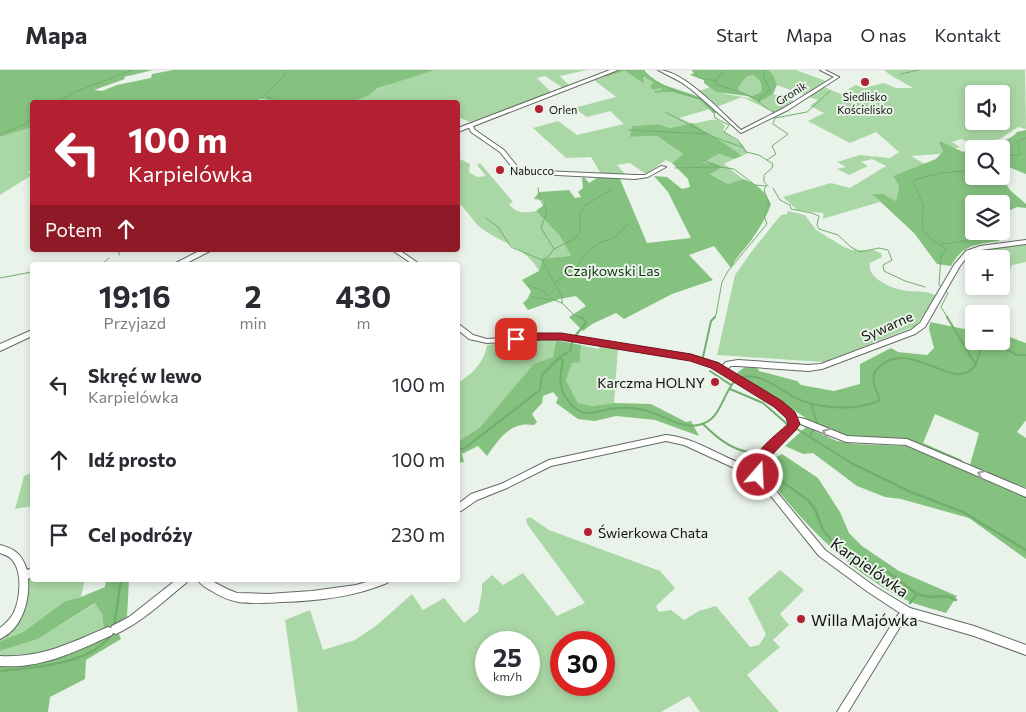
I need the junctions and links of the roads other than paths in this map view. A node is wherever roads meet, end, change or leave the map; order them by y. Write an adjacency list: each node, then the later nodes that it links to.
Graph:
1 (615, 70): 4 (main road)
2 (660, 70): 3 (street, Gronik)
3 (822, 70)
4 (470, 126): 5 (main road); 6 (street)
5 (460, 129)
6 (663, 167)
7 (1026, 242): 15 (street, Sywarne)
8 (204, 252): 10 (main road)
9 (398, 252): 11 (street)
10 (182, 262)
11 (413, 262)
12 (460, 328): 15 (street)
13 (30, 334): 14 (main road)
14 (0, 348)
15 (718, 367): 16 (street)
16 (793, 419): 17 (street); 18 (street, one-way to 16)
17 (757, 472): 19 (street); 26 (street, Karpielówka)
18 (1026, 492)
19 (460, 507)
20 (0, 548): 22 (street)
21 (30, 573): 22 (street)
22 (23, 577): 27 (street)
23 (180, 582): 29 (street)
24 (205, 582): 25 (street)
25 (379, 582)
26 (908, 612): 28 (street, Karpielówka); 30 (street)
27 (0, 634)
28 (1026, 650)
29 (0, 661)
30 (842, 712)

